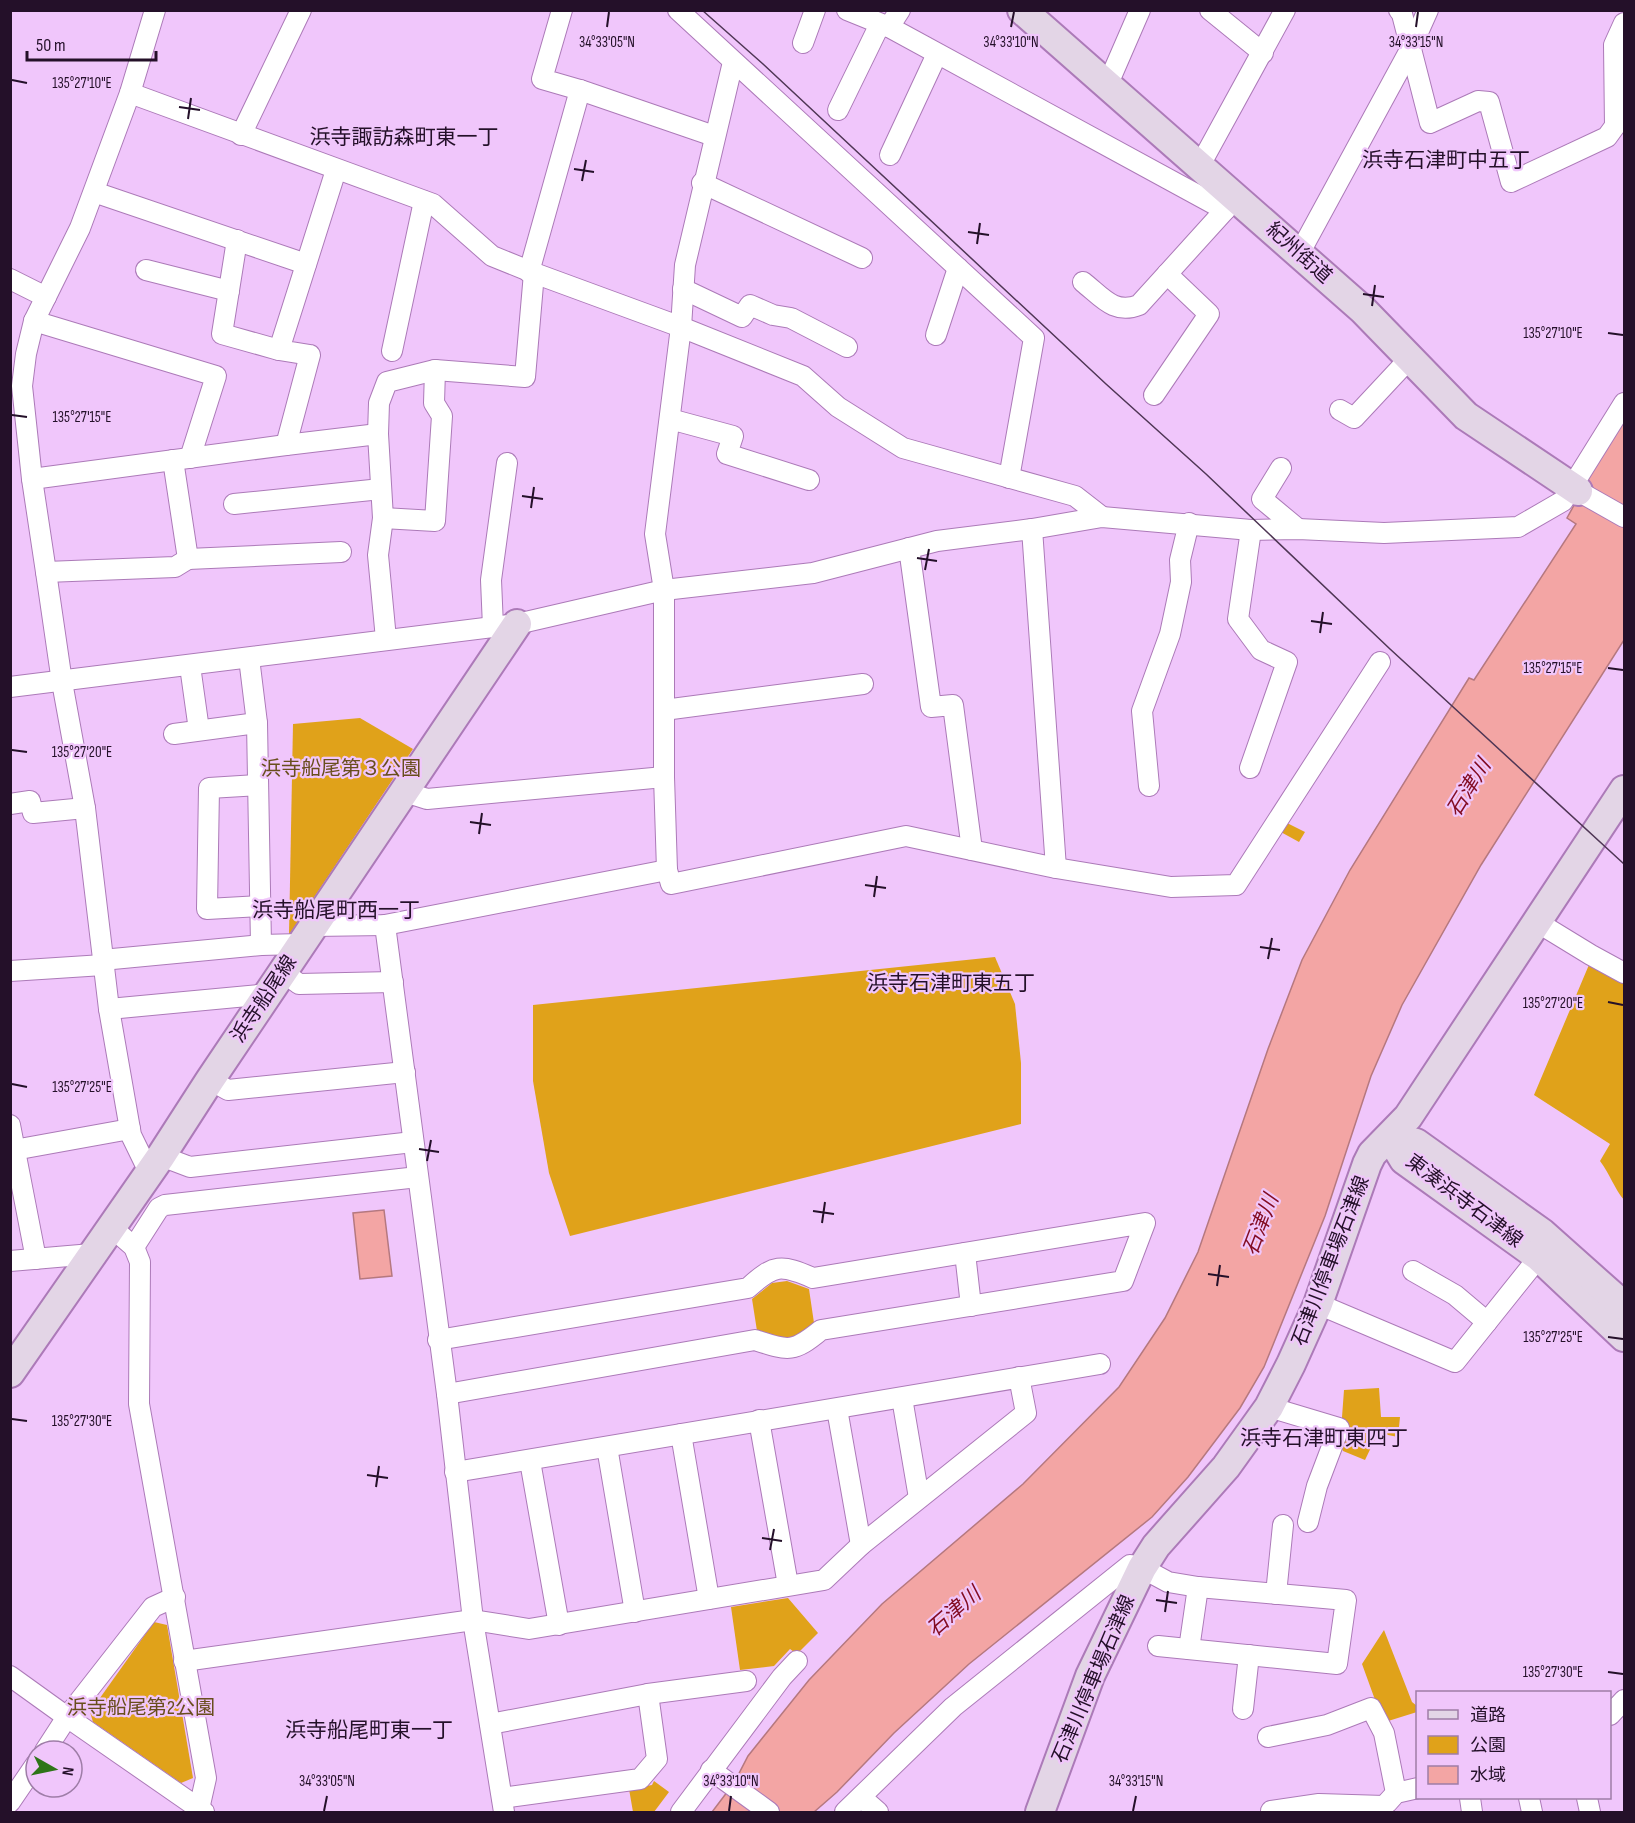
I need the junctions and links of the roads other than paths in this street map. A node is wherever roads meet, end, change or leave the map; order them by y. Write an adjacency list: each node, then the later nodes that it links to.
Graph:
1 (155, 10): 23 (street)
2 (301, 10): 25 (street)
3 (562, 10): 22 (street)
4 (678, 10): 20 (street)
5 (815, 10): 16 (street)
6 (848, 10): 15 (street)
7 (900, 10): 15 (street)
8 (1022, 10): 21 (street, 紀州街道)
9 (1140, 10): 21 (street)
10 (1210, 10): 18 (street)
11 (1285, 10): 18 (street)
12 (1399, 10): 17 (street)
13 (1428, 10): 17 (street)
14 (1624, 23): 17 (street)
15 (884, 26): 19 (street); 24 (street)
16 (803, 43)
17 (1411, 48): 35 (street)
18 (1263, 53): 28 (street)
19 (937, 54): 27 (street); 33 (street)
20 (733, 62): 26 (street); 38 (street)
21 (1107, 86): 28 (street, 紀州街道)
22 (580, 90): 26 (street); 40 (street)
23 (130, 93): 25 (street); 31 (street)
24 (838, 110)
25 (241, 135): 29 (street)
26 (714, 136): 30 (street)
27 (890, 155)
28 (1199, 167): 33 (street, 紀州街道)
29 (336, 170): 32 (street); 37 (street)
30 (702, 183): 36 (street); 44 (street)
31 (94, 192): 34 (street); 46 (street)
32 (424, 201): 40 (street); 52 (street)
33 (1230, 204): 35 (street, 紀州街道); 41 (street)
34 (237, 240): 37 (street); 45 (street)
35 (1299, 254): 53 (street, 紀州街道)
36 (862, 258)
37 (306, 264): 51 (street)
38 (958, 268): 49 (street); 65 (street)
39 (146, 270): 45 (street)
40 (531, 272): 48 (street); 54 (street)
41 (1167, 274): 43 (street); 55 (street)
42 (10, 279): 46 (street)
43 (1083, 282)
44 (683, 289): 48 (street); 50 (street)
45 (229, 291): 51 (street)
46 (46, 297): 47 (street)
47 (34, 321): 57 (street); 62 (street)
48 (681, 327): 59 (street); 65 (street)
49 (936, 335)
50 (847, 347)
51 (279, 350): 61 (street)
52 (392, 351)
53 (1410, 358): 58 (street); 69 (street, 紀州街道)
54 (435, 370): 60 (street); 73 (street)
55 (1154, 395)
56 (1624, 403): 69 (street)
57 (18, 410): 66 (street)
58 (1340, 410)
59 (670, 419): 67 (street); 82 (street)
60 (378, 434): 61 (street); 68 (street)
61 (286, 445): 62 (street)
62 (182, 459): 66 (street); 80 (street)
63 (507, 463): 83 (street)
64 (1281, 468): 75 (street)
65 (1009, 478): 71 (street)
66 (32, 479): 81 (street)
67 (809, 480)
68 (381, 489): 70 (street); 73 (street)
69 (1576, 489): 72 (street); 75 (street)
70 (234, 504)
71 (1102, 517): 74 (street); 76 (street)
72 (1624, 517)
73 (383, 518): 84 (street)
74 (1189, 524): 77 (street); 98 (street)
75 (1298, 529): 77 (street)
76 (1032, 530): 78 (street); 104 (street)
77 (1251, 530): 95 (street)
78 (909, 548): 82 (street); 103 (street)
79 (341, 552): 80 (street)
80 (188, 559): 81 (street)
81 (46, 572): 88 (street)
82 (664, 590): 83 (street); 91 (street)
83 (505, 625): 84 (street); 99 (street, 浜寺船尾線)
84 (386, 639): 85 (street)
85 (249, 658): 87 (street); 92 (street)
86 (1380, 662): 104 (street)
87 (190, 666): 88 (street); 93 (street)
88 (62, 682): 90 (street); 102 (street)
89 (862, 684): 91 (street)
90 (10, 687)
91 (664, 710): 96 (street)
92 (257, 723): 93 (street); 97 (street)
93 (199, 730): 94 (street)
94 (174, 734)
95 (1250, 768)
96 (664, 777): 99 (street); 105 (street)
97 (258, 785): 106 (street); 106 (street)
98 (1149, 786)
99 (405, 792): 109 (street, 浜寺船尾線)
100 (1624, 792): 107 (street, 石津川停車場石津線)
101 (10, 804): 102 (street)
102 (85, 808): 111 (street)
103 (972, 850): 104 (street); 105 (street)
104 (1056, 868)
105 (667, 870): 108 (street)
106 (261, 906): 110 (street)
107 (1537, 922): 113 (street); 121 (street, 石津川停車場石津線)
108 (386, 925): 109 (street); 114 (street)
109 (307, 935): 110 (street); 115 (street, 浜寺船尾線)
110 (261, 945): 111 (street)
111 (102, 962): 112 (street); 116 (street)
112 (10, 971)
113 (1624, 973)
114 (393, 982): 115 (street); 117 (street)
115 (276, 983): 116 (street); 118 (street, 浜寺船尾線)
116 (110, 1009): 120 (street)
117 (405, 1072): 118 (street); 122 (street)
118 (210, 1080): 124 (street, 浜寺船尾線)
119 (10, 1125): 123 (street)
120 (130, 1129): 123 (street); 124 (street)
121 (1390, 1137): 130 (street, 東湊浜寺石津線); 134 (street, 石津川停車場石津線); 136 (street, 東湊浜寺石津線)
122 (414, 1142): 124 (street); 125 (street)
123 (14, 1150): 131 (street)
124 (155, 1164): 126 (street, 浜寺船尾線)
125 (418, 1177): 127 (street); 139 (street)
126 (111, 1227): 127 (street); 129 (street, 浜寺船尾線)
127 (134, 1247): 160 (street)
128 (965, 1253): 135 (street); 135 (street); 139 (street)
129 (92, 1254): 131 (street); 141 (street, 浜寺船尾線)
130 (1539, 1257): 137 (street); 138 (street, 東湊浜寺石津線)
131 (36, 1258): 132 (street)
132 (10, 1261)
133 (1413, 1271): 137 (street)
134 (1318, 1304): 137 (street); 145 (street, 石津川停車場石津線)
135 (971, 1306): 143 (street)
136 (1624, 1306)
137 (1487, 1322)
138 (1624, 1337)
139 (438, 1340): 143 (street)
140 (1101, 1364): 142 (street)
141 (10, 1373)
142 (1019, 1377): 144 (street); 152 (street)
143 (447, 1394): 151 (street)
144 (902, 1398): 146 (street); 152 (street)
145 (1269, 1407): 153 (street); 156 (street, 石津川停車場石津線)
146 (837, 1409): 147 (street); 155 (street)
147 (759, 1420): 148 (street); 157 (street)
148 (681, 1434): 149 (street); 161 (street)
149 (607, 1447): 150 (street); 162 (street)
150 (530, 1461): 151 (street); 164 (street)
151 (455, 1472): 163 (street)
152 (919, 1498): 155 (street)
153 (1308, 1522)
154 (1283, 1525): 159 (street)
155 (861, 1545): 157 (street)
156 (1142, 1568): 158 (street); 183 (street); 193 (street, 石津川停車場石津線)
157 (788, 1585): 161 (street)
158 (1198, 1587): 159 (street); 166 (street)
159 (1276, 1594): 167 (street)
160 (175, 1597): 168 (street); 176 (street)
161 (710, 1599): 162 (street)
162 (635, 1612): 164 (street)
163 (473, 1620): 164 (street); 168 (street); 177 (street)
164 (559, 1625)
165 (1158, 1646): 166 (street)
166 (1189, 1649): 167 (street)
167 (1249, 1655): 174 (street)
168 (184, 1661): 187 (street)
169 (797, 1661): 180 (street)
170 (10, 1676): 176 (street)
171 (746, 1681): 172 (street)
172 (648, 1694): 177 (street); 186 (street)
173 (1624, 1700): 175 (street)
174 (1243, 1709)
175 (1611, 1714)
176 (67, 1717): 179 (street); 187 (street)
177 (490, 1724): 186 (street)
178 (1268, 1737): 185 (street)
179 (53, 1739)
180 (711, 1770): 189 (street); 190 (street)
181 (24, 1782): 184 (street)
182 (1416, 1789): 185 (street)
183 (861, 1797): 191 (street); 192 (street)
184 (10, 1802)
185 (1387, 1804): 188 (street)
186 (503, 1805)
187 (201, 1811)
188 (1270, 1811)
189 (681, 1812)
190 (769, 1812)
191 (845, 1812)
192 (878, 1812)
193 (1040, 1812)

